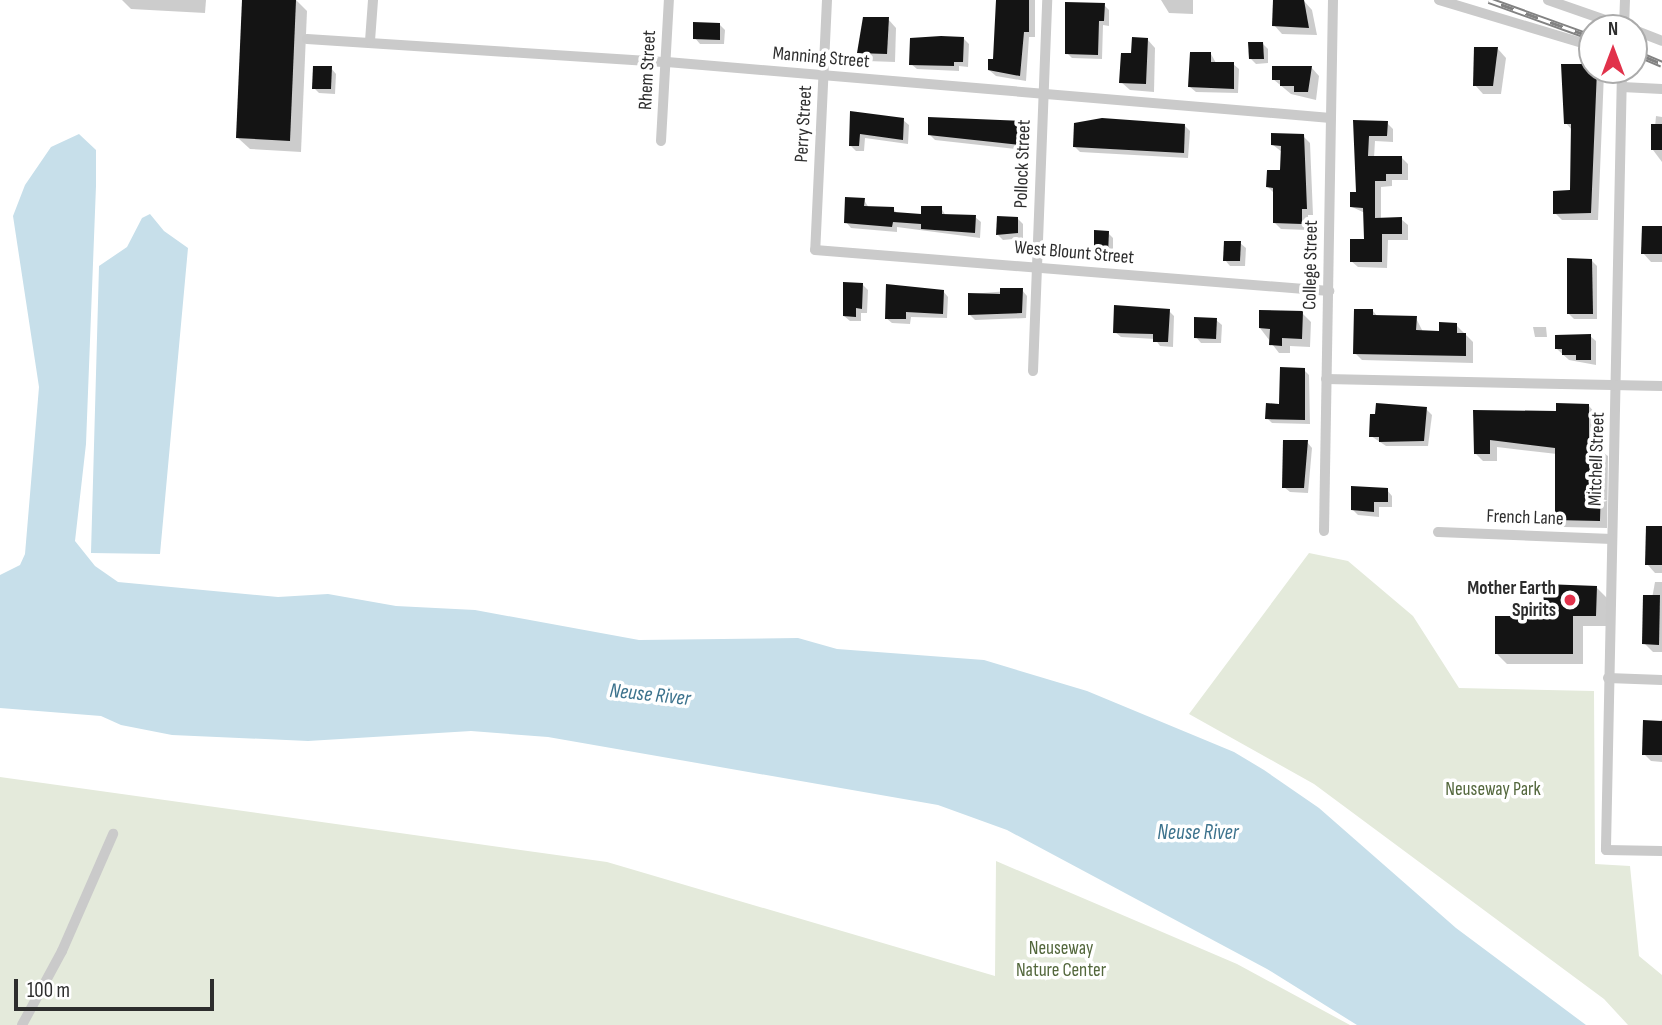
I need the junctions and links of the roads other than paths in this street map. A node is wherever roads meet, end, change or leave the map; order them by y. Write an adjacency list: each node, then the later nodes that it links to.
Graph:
1 (373, 0): 10 (street)
2 (669, 0): 12 (street, Rhem Street)
3 (827, 0): 13 (street, Perry Street)
4 (1047, 0): 16 (street, Pollock Street)
5 (1333, 0): 17 (street, College Street)
6 (1439, 0): 11 (street)
7 (1548, 0): 8 (street)
8 (1588, 14)
9 (307, 40): 10 (street, Manning Street)
10 (370, 41): 12 (street, Manning Street)
11 (1578, 43)
12 (667, 62): 13 (street, Manning Street); 18 (street, Rhem Street)
13 (823, 76): 16 (street, Manning Street); 19 (street, Perry Street)
14 (1622, 87): 15 (street); 24 (street, Mitchell Street)
15 (1662, 89)
16 (1043, 93): 17 (street, Manning Street); 20 (street, Pollock Street)
17 (1331, 118): 21 (street, College Street)
18 (661, 141)
19 (815, 250): 20 (street, West Blount Street)
20 (1038, 268): 21 (street, West Blount Street); 22 (street, Pollock Street)
21 (1329, 291): 23 (street, College Street)
22 (1033, 371)
23 (1326, 379): 24 (street); 26 (street, College Street)
24 (1618, 384): 25 (street); 28 (street, Mitchell Street)
25 (1662, 386)
26 (1324, 531)
27 (1438, 532): 28 (street, French Lane)
28 (1612, 539): 29 (street, Mitchell Street)
29 (1608, 678): 30 (street); 32 (street, Mitchell Street)
30 (1662, 680)
31 (113, 835): 33 (street)
32 (1662, 852)
33 (22, 1025)

